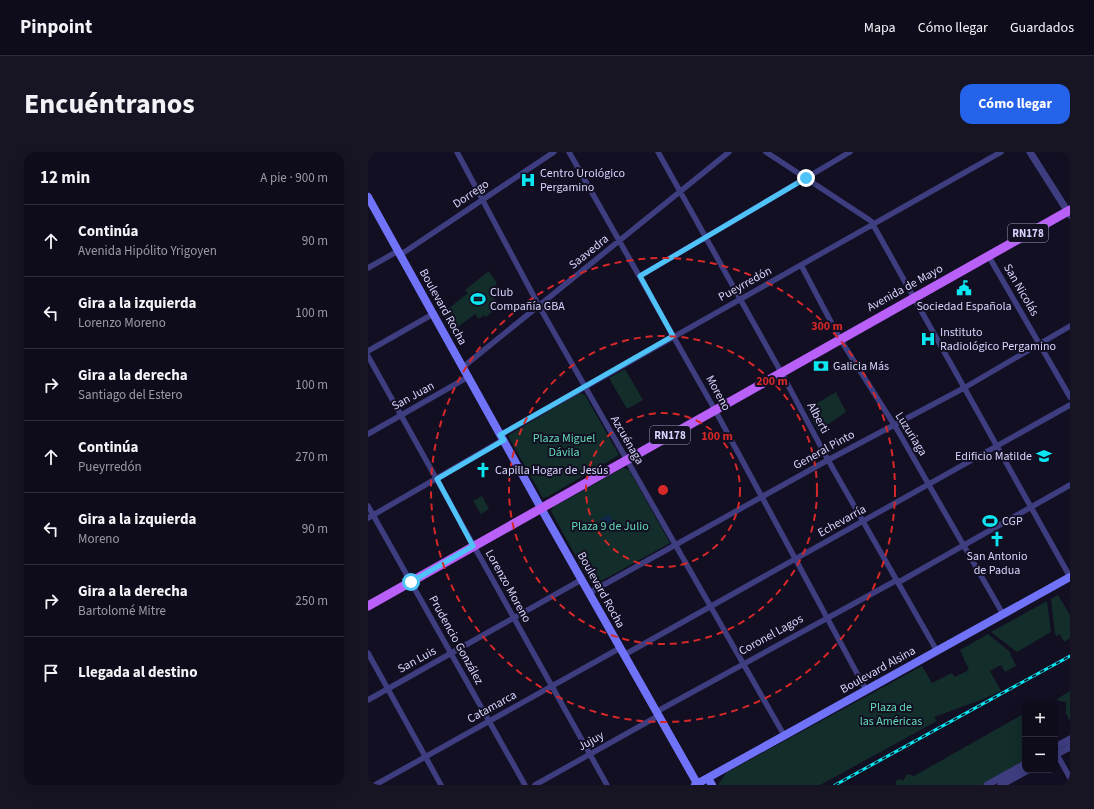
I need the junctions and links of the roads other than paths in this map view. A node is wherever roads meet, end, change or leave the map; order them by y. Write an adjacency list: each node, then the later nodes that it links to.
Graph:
1 (457, 152): 13 (street, Azcuénaga)
2 (554, 152): 13 (street, Dorrego)
3 (569, 152): 17 (street, Moreno)
4 (658, 152): 11 (street, Alberti)
5 (729, 152): 11 (street, Saavedra)
6 (766, 152): 10 (street)
7 (850, 152): 10 (street)
8 (1001, 152): 15 (street, Pueyrredón)
9 (1030, 152): 14 (street)
10 (806, 178): 15 (street); 16 (street)
11 (681, 192): 16 (street, Alberti); 17 (street, Saavedra)
12 (368, 197): 18 (main road, Boulevard Rocha)
13 (483, 199): 18 (street, Dorrego); 25 (street, Azcuénaga)
14 (1069, 212): 19 (main road, Avenida de Mayo / RN178)
15 (873, 225): 20 (street, Pueyrredón); 23 (street)
16 (706, 237): 22 (street); 24 (street, Alberti)
17 (620, 241): 22 (street, Moreno); 25 (street, Saavedra)
18 (399, 253): 21 (street, Dorrego); 26 (main road, Boulevard Rocha)
19 (988, 255): 23 (main road, Avenida de Mayo / RN178); 30 (street, San Nicolás)
20 (801, 265): 24 (street, Pueyrredón); 29 (street, Luzuriaga)
21 (368, 268)
22 (640, 276): 28 (street, Moreno)
23 (913, 297): 29 (main road, Avenida de Mayo / RN178); 37 (street)
24 (741, 298): 28 (street, Pueyrredón); 34 (street, Alberti)
25 (539, 306): 33 (street, Saavedra); 36 (street, Azcuénaga)
26 (433, 314): 31 (street); 33 (main road, Boulevard Rocha)
27 (1070, 326): 30 (street, General Pinto)
28 (673, 336): 36 (street, Pueyrredón); 40 (street, Moreno)
29 (840, 339): 34 (main road, Avenida de Mayo / RN178); 42 (street, Luzuriaga)
30 (1039, 344): 37 (street, General Pinto); 38 (street, San Nicolás)
31 (368, 351)
32 (368, 356): 41 (street, Lorenzo Moreno)
33 (463, 367): 35 (main road, Boulevard Rocha)
34 (781, 372): 40 (main road, Avenida de Mayo / RN178); 47 (street, Alberti)
35 (468, 377): 41 (street, San Juan); 44 (main road, Boulevard Rocha)
36 (584, 386): 44 (street, Pueyrredón); 46 (street, Azcuénaga)
37 (964, 388): 42 (street, General Pinto); 45 (street)
38 (1070, 397)
39 (1070, 405): 45 (street, Echevarría)
40 (715, 410): 46 (main road, Avenida de Mayo / RN178); 51 (street, Moreno)
41 (401, 415): 43 (street, San Juan); 48 (street, Lorenzo Moreno)
42 (893, 426): 47 (street, General Pinto); 49 (street, Luzuriaga)
43 (368, 434)
44 (502, 438): 48 (street, Pueyrredón); 54 (main road, Boulevard Rocha)
45 (997, 446): 49 (street, Echevarría); 53 (street)
46 (626, 459): 54 (main road, RN178); 57 (street, Azcuénaga)
47 (828, 460): 51 (street, General Pinto); 56 (street, Alberti)
48 (437, 479): 55 (street, Pueyrredón); 59 (street, Lorenzo Moreno)
49 (929, 484): 56 (street, Echevarría); 58 (street, Luzuriaga)
50 (1070, 484): 53 (street, Coronel Lagos)
51 (762, 497): 57 (street, General Pinto); 60 (street, Moreno)
52 (368, 506): 55 (street, Prudencio González)
53 (1031, 507): 58 (street, Coronel Lagos); 61 (street)
54 (541, 508): 59 (main road, RN178); 62 (main road, Boulevard Rocha)
55 (370, 516): 64 (street, Prudencio González)
56 (863, 521): 60 (street, Echevarría); 63 (street, Alberti)
57 (675, 545): 65 (street, General Pinto); 67 (street, Azcuénaga)
58 (964, 545): 63 (street, Coronel Lagos); 68 (street, Luzuriaga)
59 (473, 546): 64 (main road, RN178); 69 (street, Lorenzo Moreno)
60 (794, 560): 67 (street, Echevarría); 70 (street, Moreno)
61 (1070, 577): 68 (main road, Boulevard Alsina)
62 (581, 580): 65 (main road, Boulevard Rocha); 69 (street, San Luis)
63 (898, 581): 70 (street, Coronel Lagos); 71 (street, Alberti)
64 (411, 582): 66 (main road, RN178); 74 (street, Prudencio González)
65 (589, 593): 72 (main road, Boulevard Rocha)
66 (368, 606)
67 (710, 607): 72 (street, Echevarría); 75 (street, Azcuénaga)
68 (1003, 614): 71 (main road, Boulevard Alsina)
69 (514, 618): 74 (street, San Luis); 76 (street, Lorenzo Moreno)
70 (826, 618): 75 (street, Coronel Lagos); 78 (street, Moreno)
71 (937, 651): 78 (main road, Boulevard Alsina)
72 (622, 652): 76 (street, Catamarca); 80 (main road, Boulevard Rocha)
73 (368, 653): 77 (street)
74 (451, 654): 77 (street, San Luis); 81 (street, Prudencio González)
75 (743, 663): 80 (street, Coronel Lagos); 82 (street, Azcuénaga)
76 (552, 686): 81 (street, Catamarca); 87 (street, Lorenzo Moreno)
77 (388, 689): 79 (street, San Luis); 88 (street)
78 (866, 690): 82 (main road, Boulevard Alsina)
79 (368, 700)
80 (657, 714): 87 (street, Jujuy); 99 (main road, Boulevard Rocha)
81 (489, 721): 88 (street, Catamarca); 96 (street, Prudencio González)
82 (784, 735): 93 (main road, Boulevard Alsina)
83 (1070, 739): 85 (street)
84 (1070, 747): 86 (street)
85 (1058, 749)
86 (1058, 751)
87 (590, 754): 97 (street, Jujuy); 98 (street, Lorenzo Moreno)
88 (426, 757): 94 (street, Catamarca); 95 (street)
89 (1058, 757): 92 (street)
90 (1022, 766): 100 (street)
91 (1023, 773): 101 (street)
92 (1070, 778)
93 (710, 781): 99 (main road, Boulevard Alsina)
94 (375, 785)
95 (441, 785)
96 (525, 785)
97 (534, 785)
98 (607, 785)
99 (697, 785)
100 (987, 785)
101 (1001, 785)

